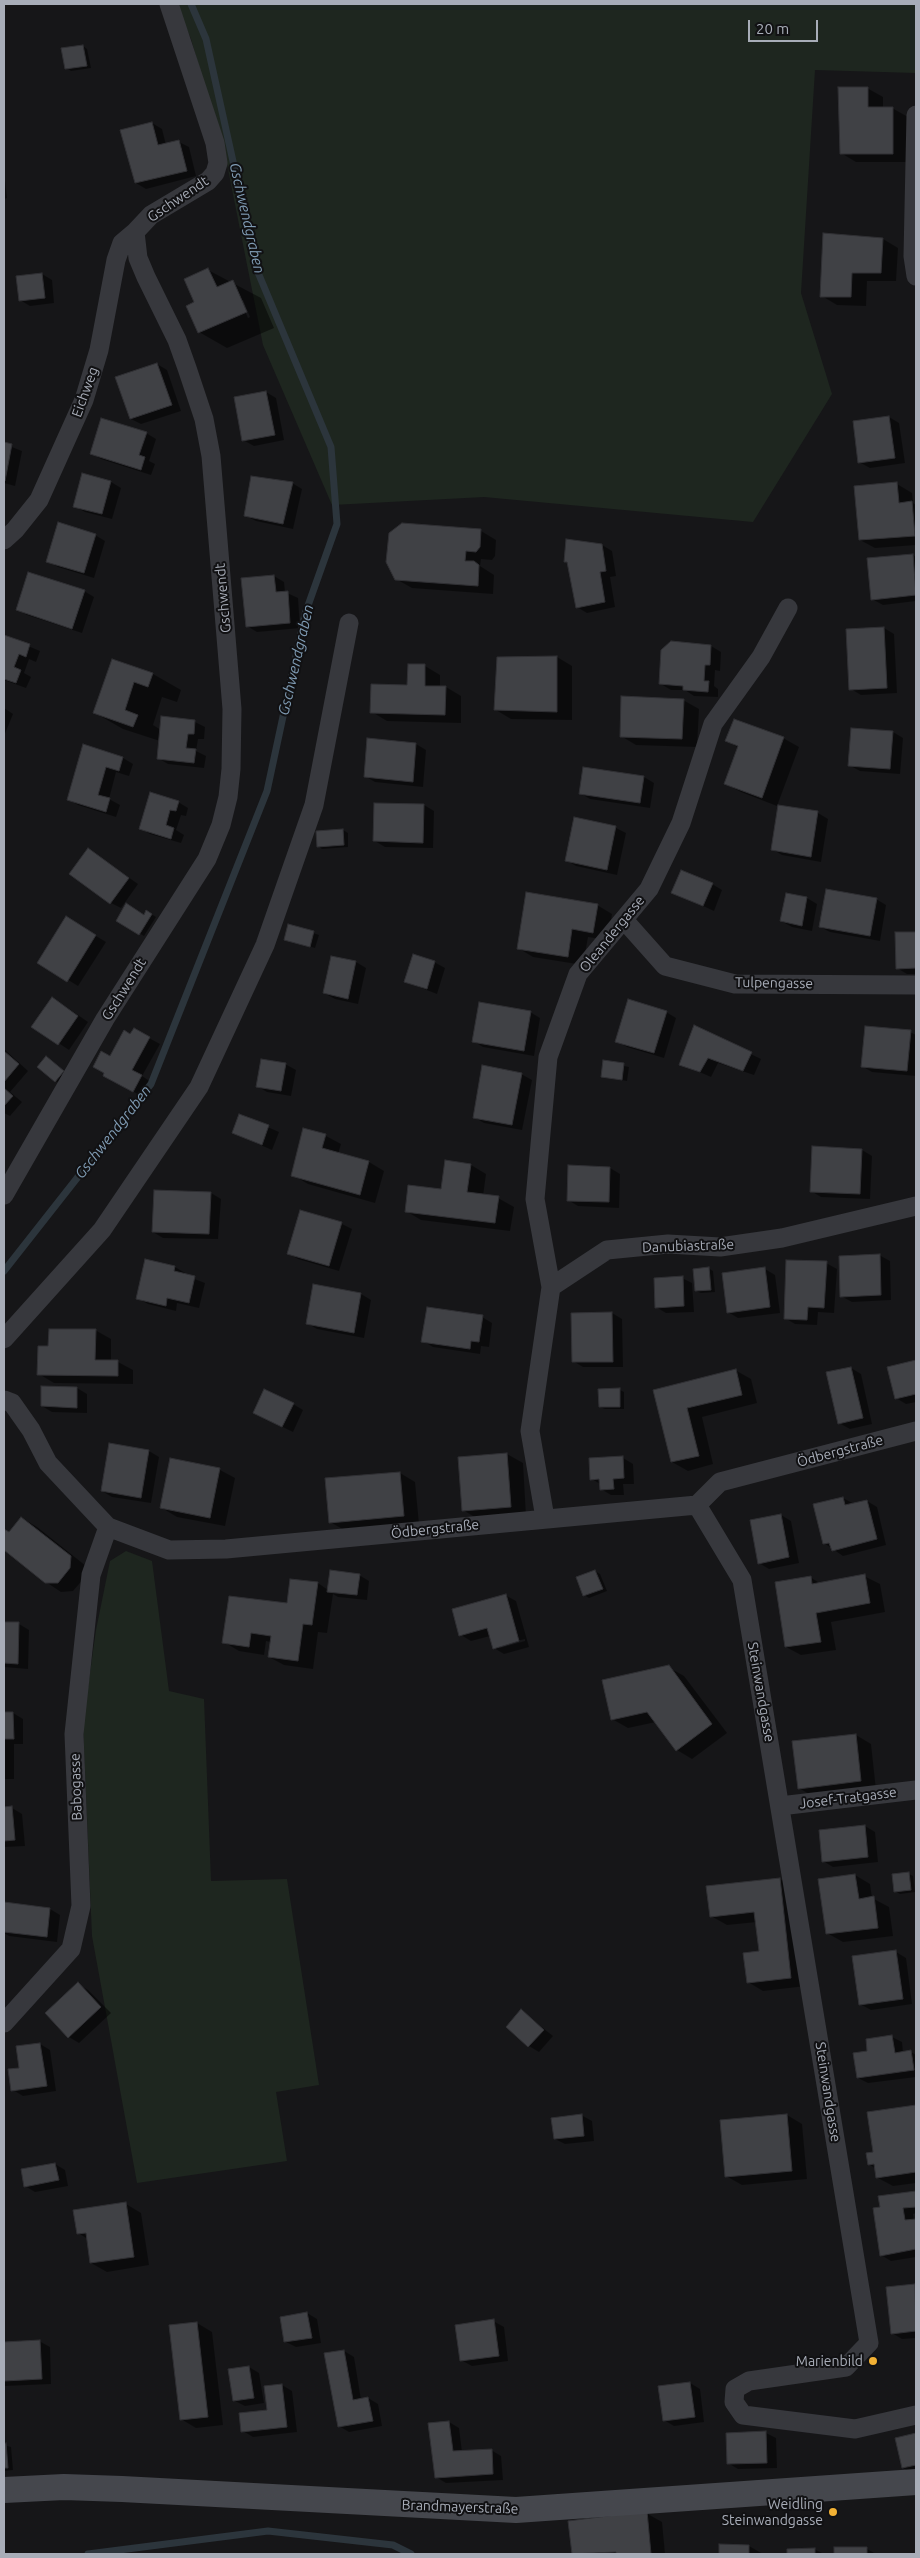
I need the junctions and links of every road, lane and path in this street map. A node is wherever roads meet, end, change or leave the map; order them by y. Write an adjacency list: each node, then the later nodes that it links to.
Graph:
1 (169, 4): 3 (street, Gschwendt)
2 (916, 114): 4 (street)
3 (135, 232): 5 (street, Eichweg); 10 (street, Gschwendt)
4 (916, 276)
5 (4, 540)
6 (788, 608): 8 (street, Oleandergasse)
7 (349, 623): 13 (street)
8 (624, 921): 9 (street, Tulpengasse); 12 (street, Oleandergasse)
9 (916, 985)
10 (4, 1195)
11 (916, 1206): 12 (street, Danubiastraße)
12 (551, 1287): 17 (street)
13 (4, 1339)
14 (4, 1400): 18 (street, Ödbergstraße)
15 (916, 1431): 16 (street, Ödbergstraße)
16 (697, 1505): 17 (street, Ödbergstraße); 20 (street, Steinwandgasse)
17 (545, 1518): 18 (street, Ödbergstraße)
18 (108, 1527): 21 (street, Babogasse)
19 (916, 1790): 20 (street, Josef-Tratgasse)
20 (780, 1806): 22 (street, Steinwandgasse)
21 (4, 2023)
22 (916, 2415)
23 (916, 2482): 24 (main road, Brandmayerstraße)
24 (4, 2490)

